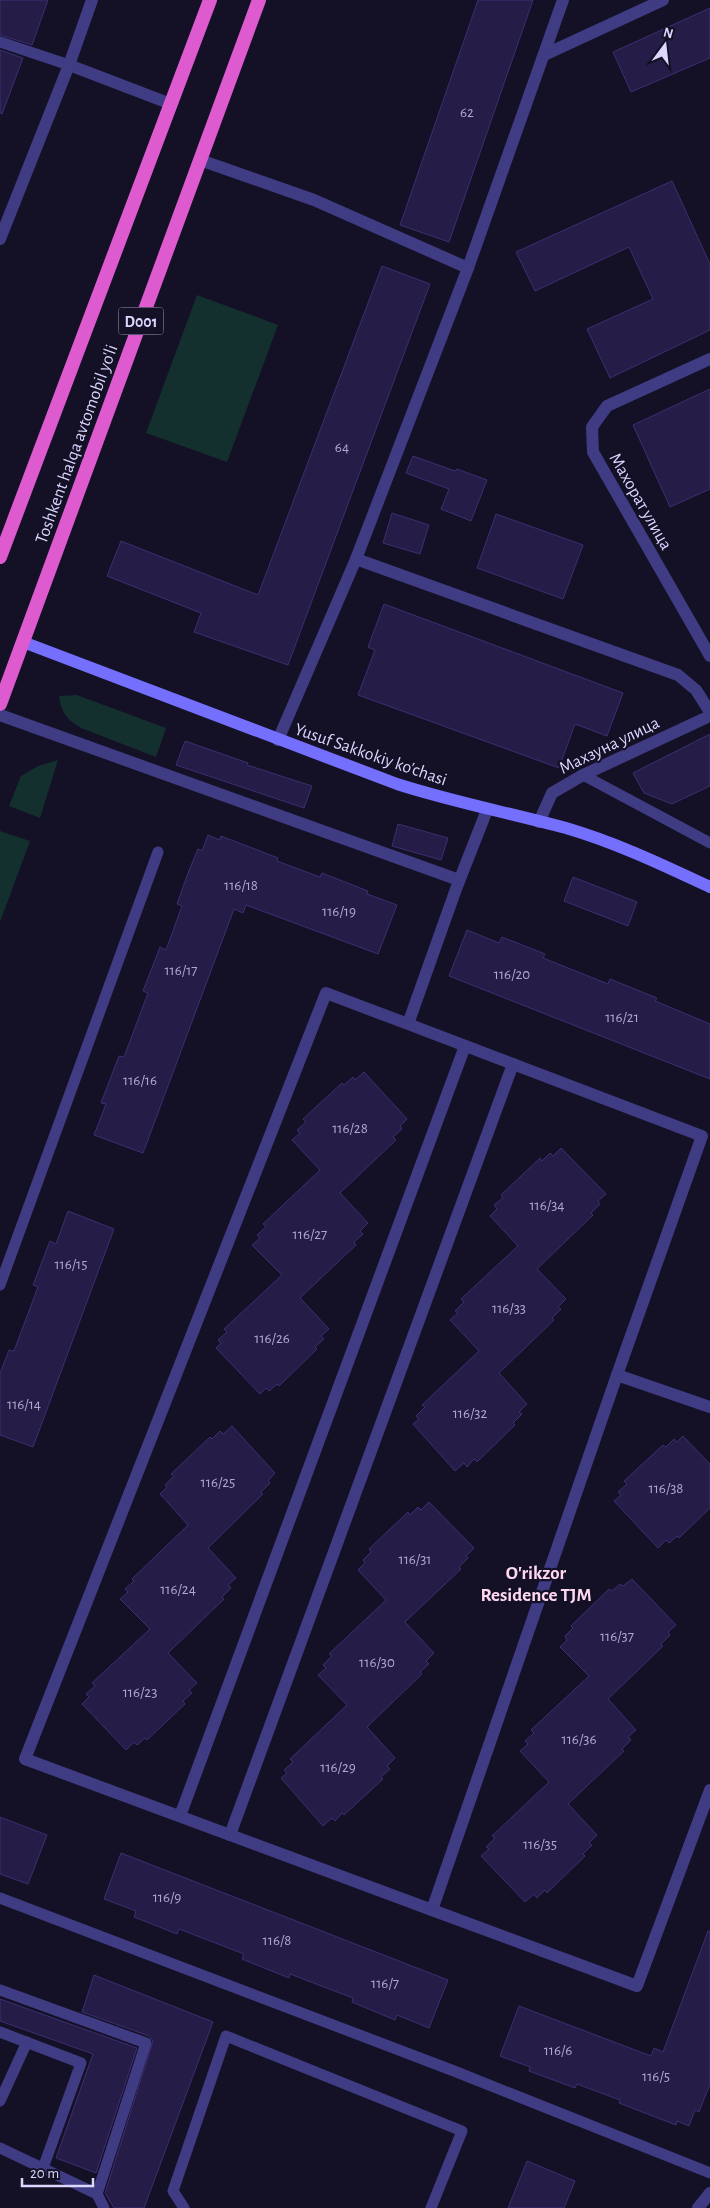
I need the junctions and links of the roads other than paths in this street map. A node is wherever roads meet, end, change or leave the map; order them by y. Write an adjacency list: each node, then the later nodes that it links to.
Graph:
1 (92, 0): 8 (street)
2 (210, 0): 9 (highway, Toshkent halqa avtomobil yo'li / D001)
3 (259, 0): 10 (highway, Toshkent halqa avtomobil yo'li / D001)
4 (564, 0): 7 (street)
5 (664, 0): 7 (street)
6 (0, 42): 8 (lane)
7 (544, 55): 12 (street)
8 (69, 65): 9 (street); 11 (street)
9 (171, 104): 14 (highway, Toshkent halqa avtomobil yo'li / D001)
10 (200, 160): 12 (street); 16 (highway, Toshkent halqa avtomobil yo'li / D001)
11 (0, 239)
12 (468, 268): 15 (street)
13 (710, 359): 17 (street, Махорат улица)
14 (0, 557)
15 (356, 558): 19 (street); 21 (street)
16 (23, 642): 18 (highway, Toshkent halqa avtomobil yo'li / D001); 21 (main road, Yusuf Sakkokiy ko'chasi)
17 (710, 656)
18 (0, 704)
19 (710, 714): 22 (street, Махзуна улица)
20 (0, 715): 27 (street)
21 (278, 740): 23 (main road, Yusuf Sakkokiy ko'chasi)
22 (583, 775): 24 (street, Махзуна улица); 25 (lane)
23 (487, 810): 24 (main road, Yusuf Sakkokiy ko'chasi); 27 (street)
24 (539, 822): 28 (main road, Yusuf Sakkokiy ko'chasi)
25 (710, 843)
26 (158, 852): 32 (lane)
27 (459, 880): 29 (street)
28 (710, 887)
29 (408, 1024): 30 (street); 36 (street)
30 (466, 1046): 31 (street); 36 (street)
31 (513, 1064): 33 (street); 37 (street)
32 (0, 1285)
33 (617, 1375): 34 (street); 39 (street)
34 (710, 1407)
35 (710, 1790): 39 (street)
36 (180, 1816): 37 (street)
37 (230, 1835): 39 (street)
38 (0, 1898): 46 (lane)
39 (432, 1910)
40 (0, 1990): 48 (lane)
41 (0, 2032): 42 (lane)
42 (27, 2042): 43 (lane); 45 (lane)
43 (0, 2101)
44 (0, 2148): 45 (lane)
45 (43, 2168): 48 (lane)
46 (710, 2173)
47 (710, 2193): 52 (street)
48 (97, 2194): 49 (lane)
49 (104, 2208)
50 (184, 2208): 51 (lane)
51 (431, 2208)
52 (698, 2208)

